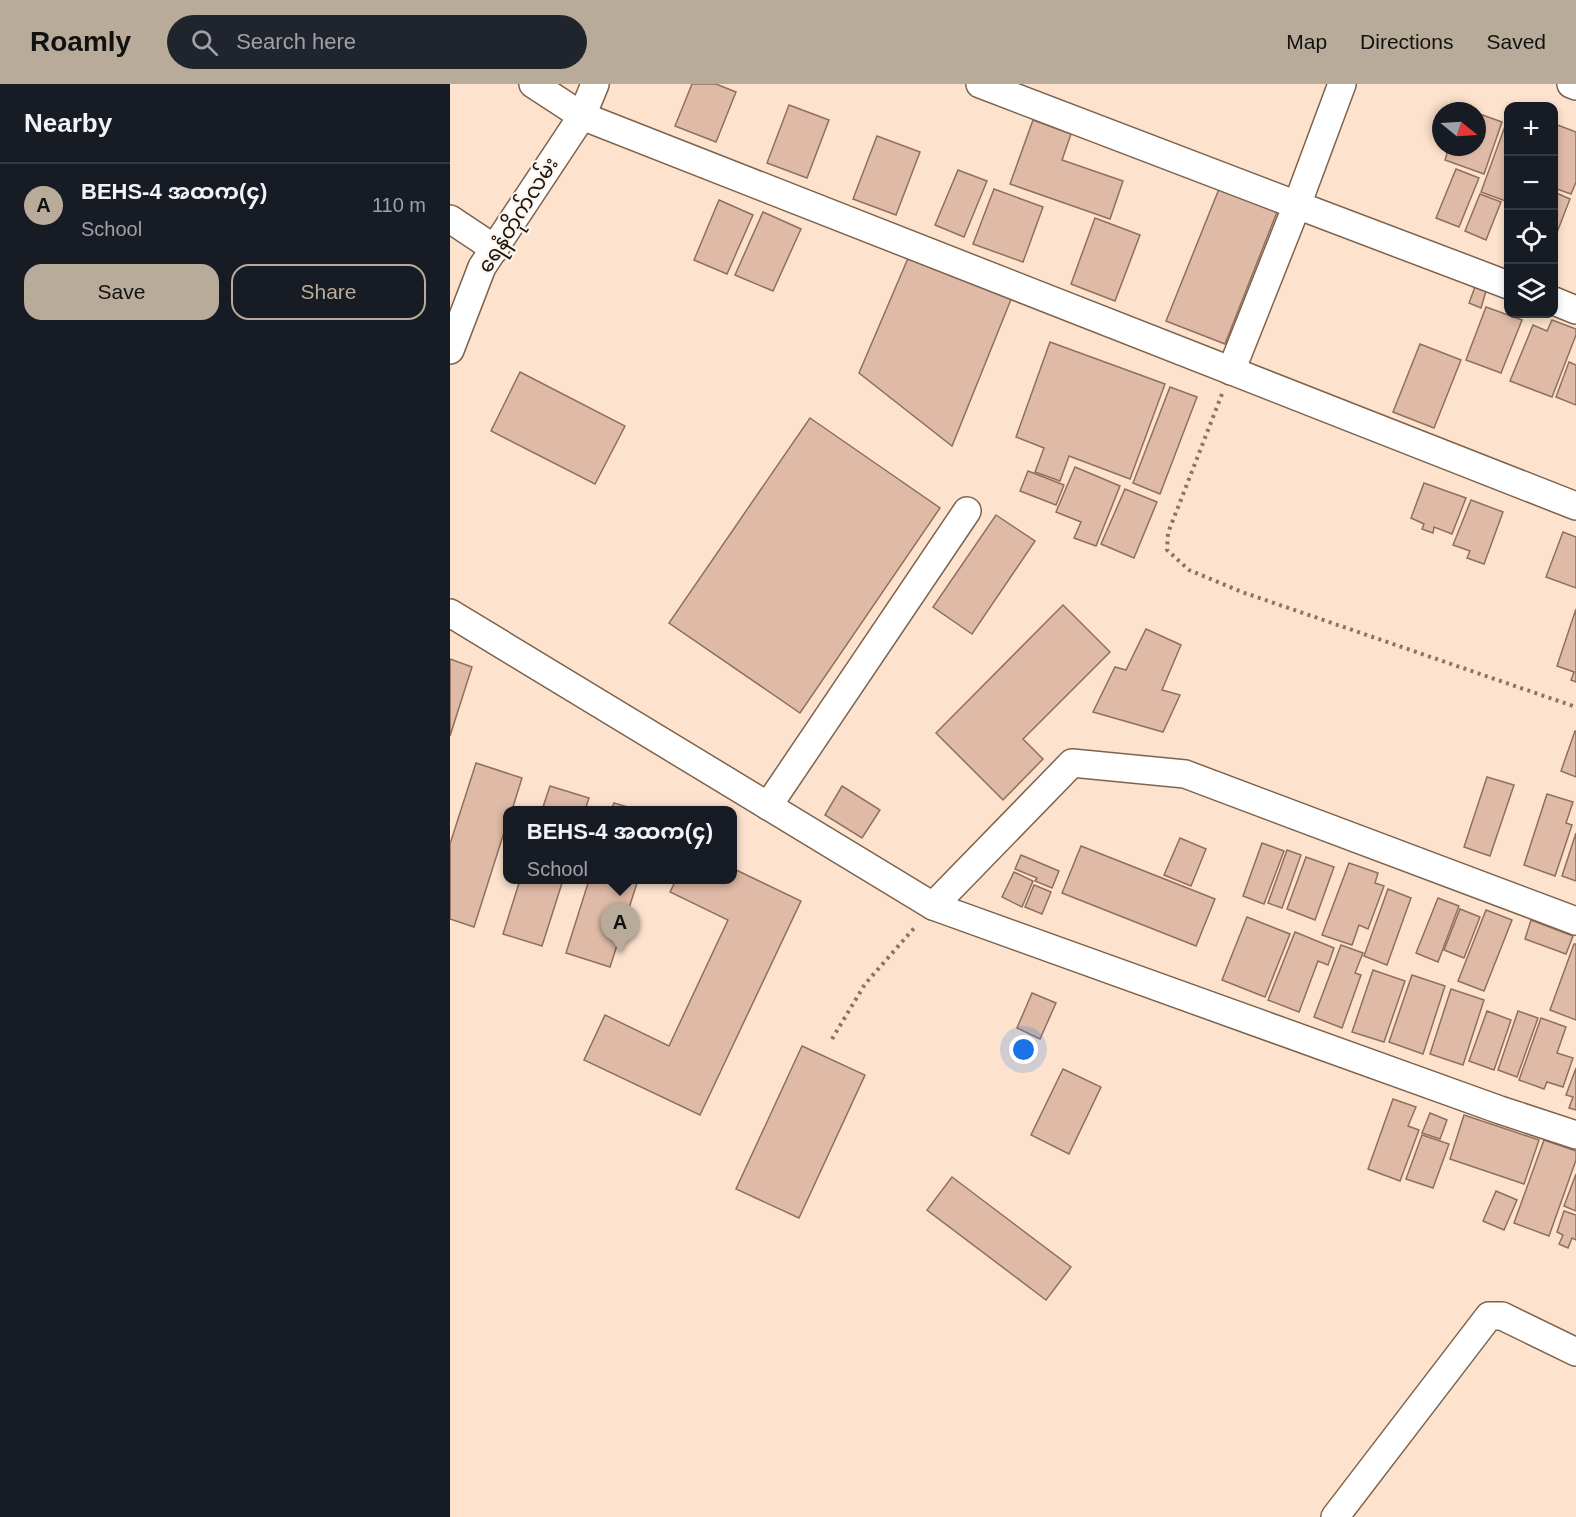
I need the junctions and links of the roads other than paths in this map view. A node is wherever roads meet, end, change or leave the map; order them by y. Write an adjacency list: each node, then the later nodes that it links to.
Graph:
1 (533, 84): 7 (street)
2 (595, 84): 7 (street, ရေနံတိုက်လမ်း)
3 (980, 84): 8 (street)
4 (1342, 84): 8 (street)
5 (1571, 84): 6 (street)
6 (1576, 86)
7 (582, 116): 10 (street, ရေနံတိုက်လမ်း); 15 (street)
8 (1297, 205): 11 (street); 15 (street)
9 (450, 219): 10 (street)
10 (495, 249): 14 (street, ရေနံတိုက်လမ်း)
11 (1504, 283)
12 (1558, 303): 13 (street)
13 (1576, 310)
14 (450, 350)
15 (1231, 371): 16 (street)
16 (1576, 506)
17 (967, 511): 19 (street)
18 (450, 613): 19 (street)
19 (768, 806): 20 (street)
20 (933, 906): 21 (street); 22 (street)
21 (1576, 921)
22 (1576, 1136)
23 (1576, 1352): 24 (street)
24 (1335, 1517)

